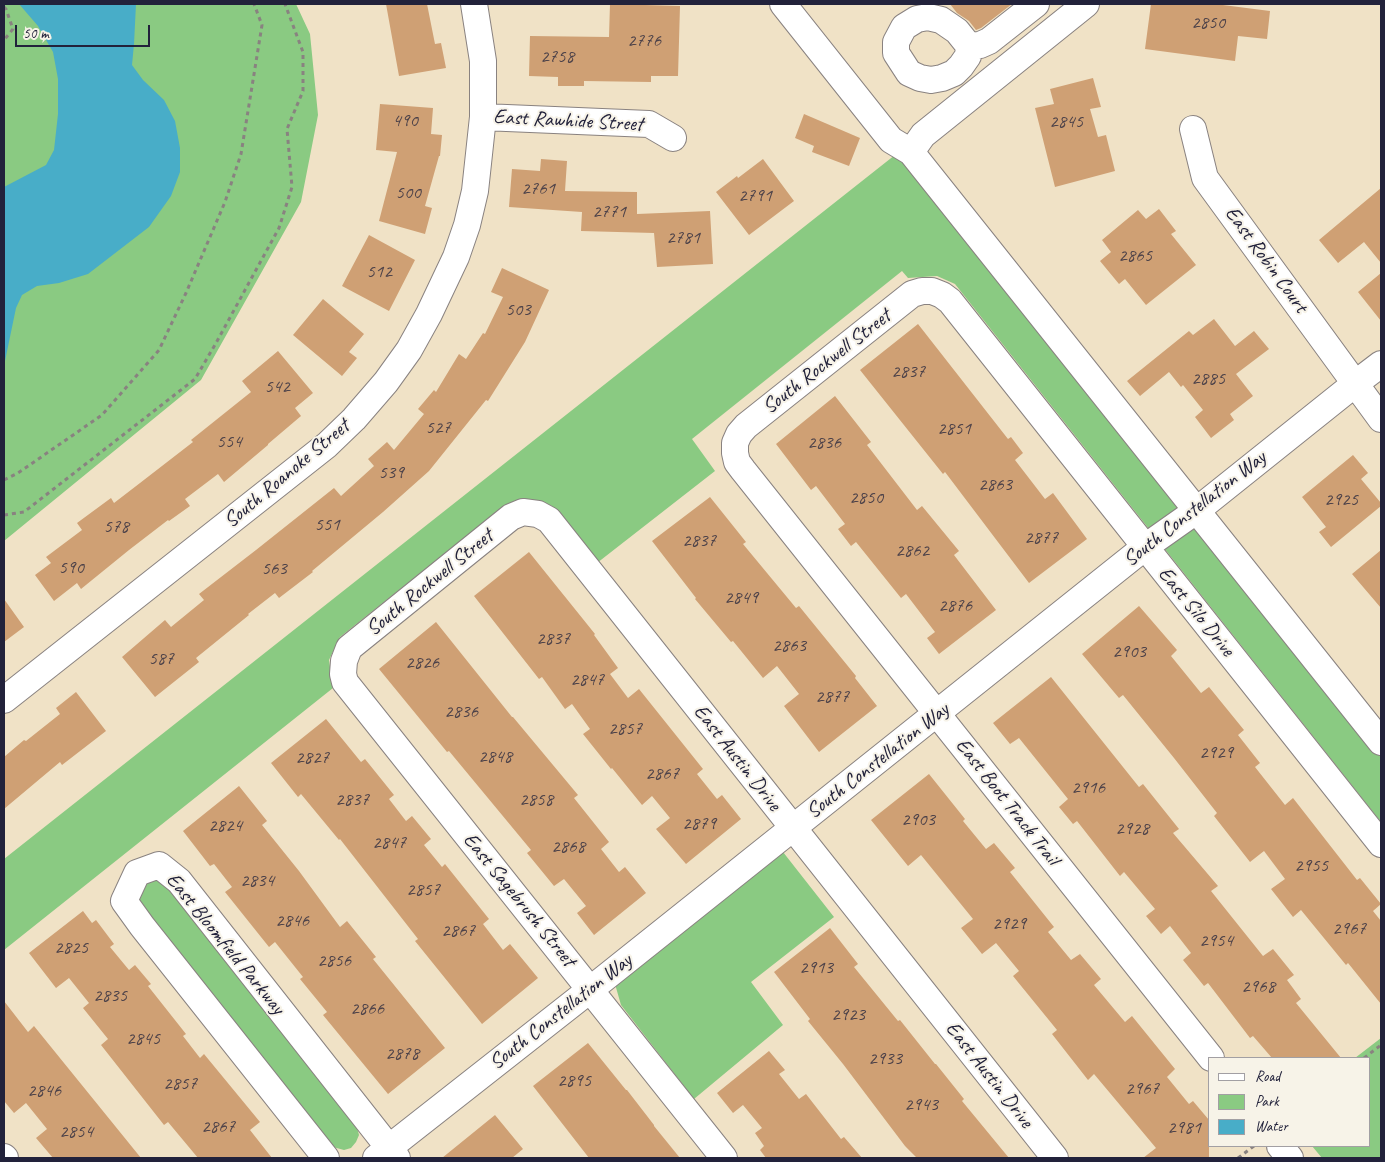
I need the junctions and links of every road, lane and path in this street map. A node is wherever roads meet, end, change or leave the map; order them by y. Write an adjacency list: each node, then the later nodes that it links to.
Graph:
1 (254, 4): 19 (path)
2 (285, 4): 22 (path)
3 (474, 4): 10 (street, East Rawhide Street)
4 (783, 4): 13 (street)
5 (1036, 4): 9 (street)
6 (1086, 4): 13 (street)
7 (4, 7): 8 (path)
8 (4, 40)
9 (968, 46)
10 (483, 118): 12 (street, East Rawhide Street); 25 (street, South Roanoke Street)
11 (1193, 129): 16 (street, East Robin Court)
12 (673, 138)
13 (911, 152): 20 (street)
14 (932, 291): 18 (street, South Rockwell Street); 23 (street, East Silo Drive)
15 (1381, 364): 16 (street, South Constellation Way)
16 (1356, 382): 17 (street, East Robin Court); 20 (street, South Constellation Way)
17 (1381, 419)
18 (735, 448): 26 (street, East Boot Track Trail)
19 (4, 480)
20 (1196, 511): 23 (street, South Constellation Way); 27 (street)
21 (523, 512): 24 (street, South Rockwell Street); 28 (street, East Austin Drive)
22 (4, 515)
23 (1145, 547): 26 (street, South Constellation Way); 29 (street, East Silo Drive)
24 (344, 661): 30 (street, East Sagebrush Street)
25 (4, 700)
26 (937, 714): 28 (street, South Constellation Way); 32 (street, East Boot Track Trail)
27 (1381, 742)
28 (793, 828): 30 (street, South Constellation Way); 39 (street, East Austin Drive)
29 (1381, 844)
30 (590, 989): 36 (street, South Constellation Way); 38 (street, East Sagebrush Street)
31 (1381, 1045): 33 (path)
32 (1209, 1057)
33 (1365, 1057)
34 (1253, 1147): 40 (path)
35 (1281, 1147): 41 (street)
36 (387, 1155): 37 (street, East Bloomfield Parkway)
37 (326, 1158)
38 (724, 1158)
39 (1054, 1158)
40 (1238, 1158)
41 (1290, 1158)

